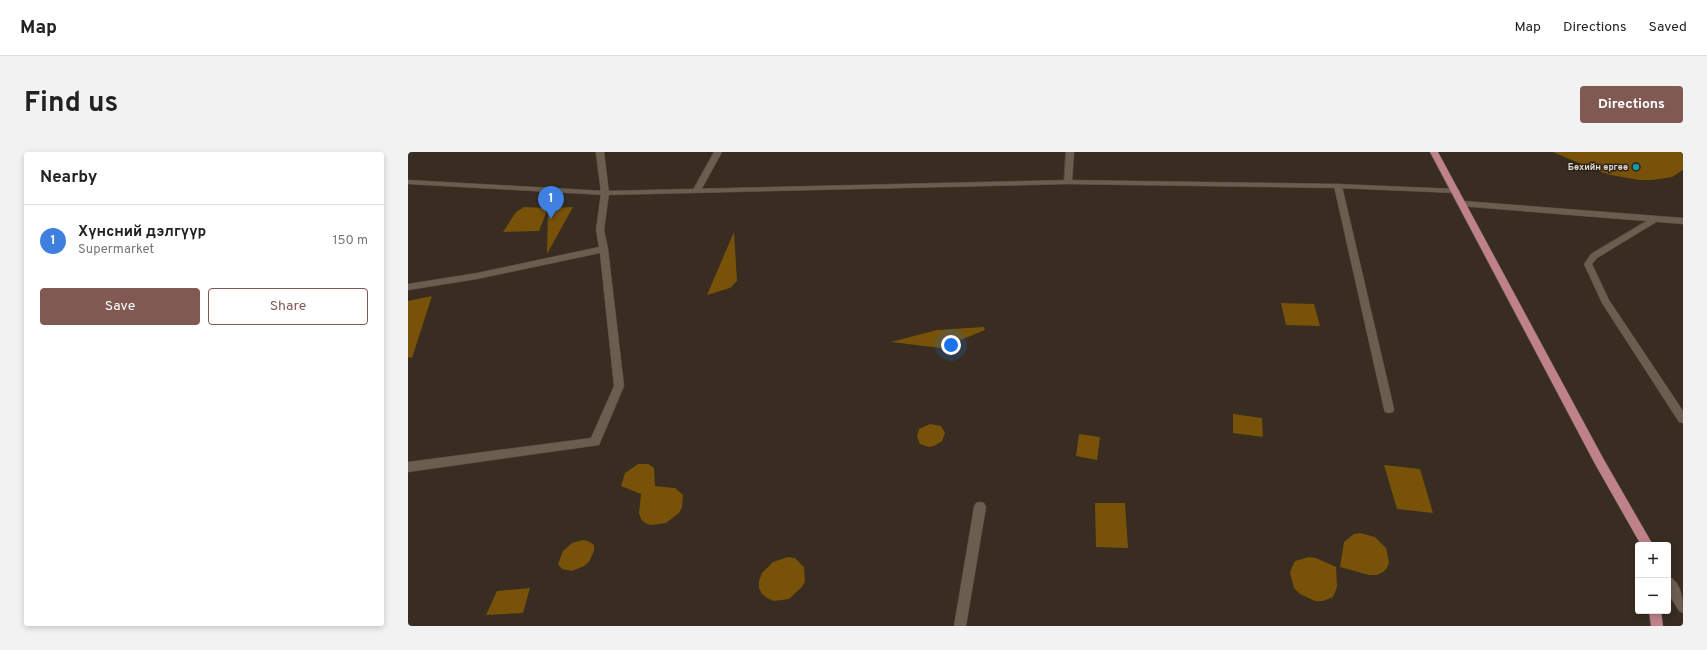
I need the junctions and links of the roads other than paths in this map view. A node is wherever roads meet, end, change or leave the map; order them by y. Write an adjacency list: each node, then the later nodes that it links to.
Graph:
1 (600, 152): 10 (street)
2 (718, 152): 8 (street)
3 (1070, 152): 6 (street)
4 (1434, 152): 9 (main road)
5 (408, 182): 10 (street)
6 (1068, 182): 7 (street); 8 (street)
7 (1338, 186): 9 (street); 16 (street)
8 (697, 190): 10 (street)
9 (1456, 191): 11 (main road)
10 (605, 193): 14 (street)
11 (1463, 204): 12 (street); 20 (main road)
12 (1656, 219): 13 (street); 17 (street)
13 (1683, 221)
14 (604, 249): 15 (street); 18 (street)
15 (408, 287)
16 (1389, 409)
17 (1683, 419)
18 (408, 467)
19 (980, 507): 24 (street)
20 (1644, 542)
21 (1671, 587): 22 (street)
22 (1683, 608)
23 (1655, 614): 25 (main road)
24 (960, 626)
25 (1656, 626)

